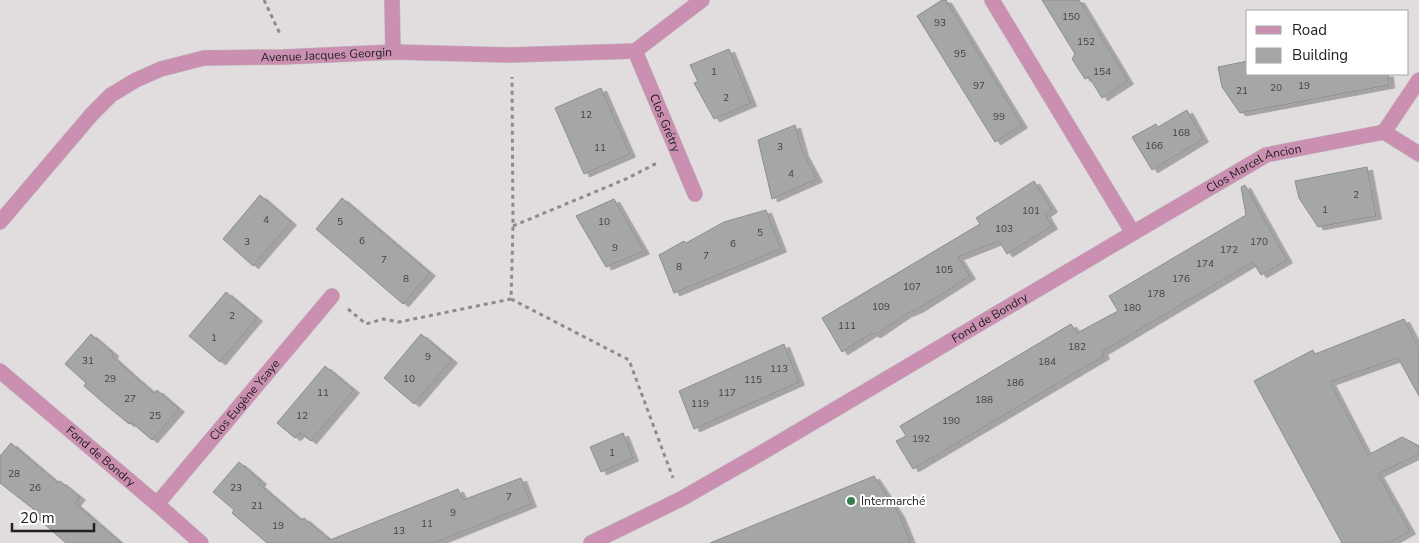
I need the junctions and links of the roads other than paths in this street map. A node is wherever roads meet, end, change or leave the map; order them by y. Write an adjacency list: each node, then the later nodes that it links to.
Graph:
1 (392, 0): 5 (street)
2 (702, 0): 4 (street)
3 (992, 0): 11 (street)
4 (635, 51): 5 (street, Avenue Jacques Georgin); 9 (street, Clos Grétry)
5 (394, 52): 10 (street, Avenue Jacques Georgin)
6 (1419, 80): 7 (street)
7 (1384, 132): 8 (street); 11 (street, Clos Marcel Ancion)
8 (1419, 154)
9 (695, 194)
10 (0, 222)
11 (1133, 233): 15 (street, Fond de Bondry)
12 (332, 296): 14 (street, Clos Eugène Ysaye)
13 (0, 371): 14 (street, Fond de Bondry)
14 (157, 504): 16 (street, Fond de Bondry)
15 (607, 540): 17 (street, Fond de Bondry)
16 (201, 543)
17 (591, 543)

